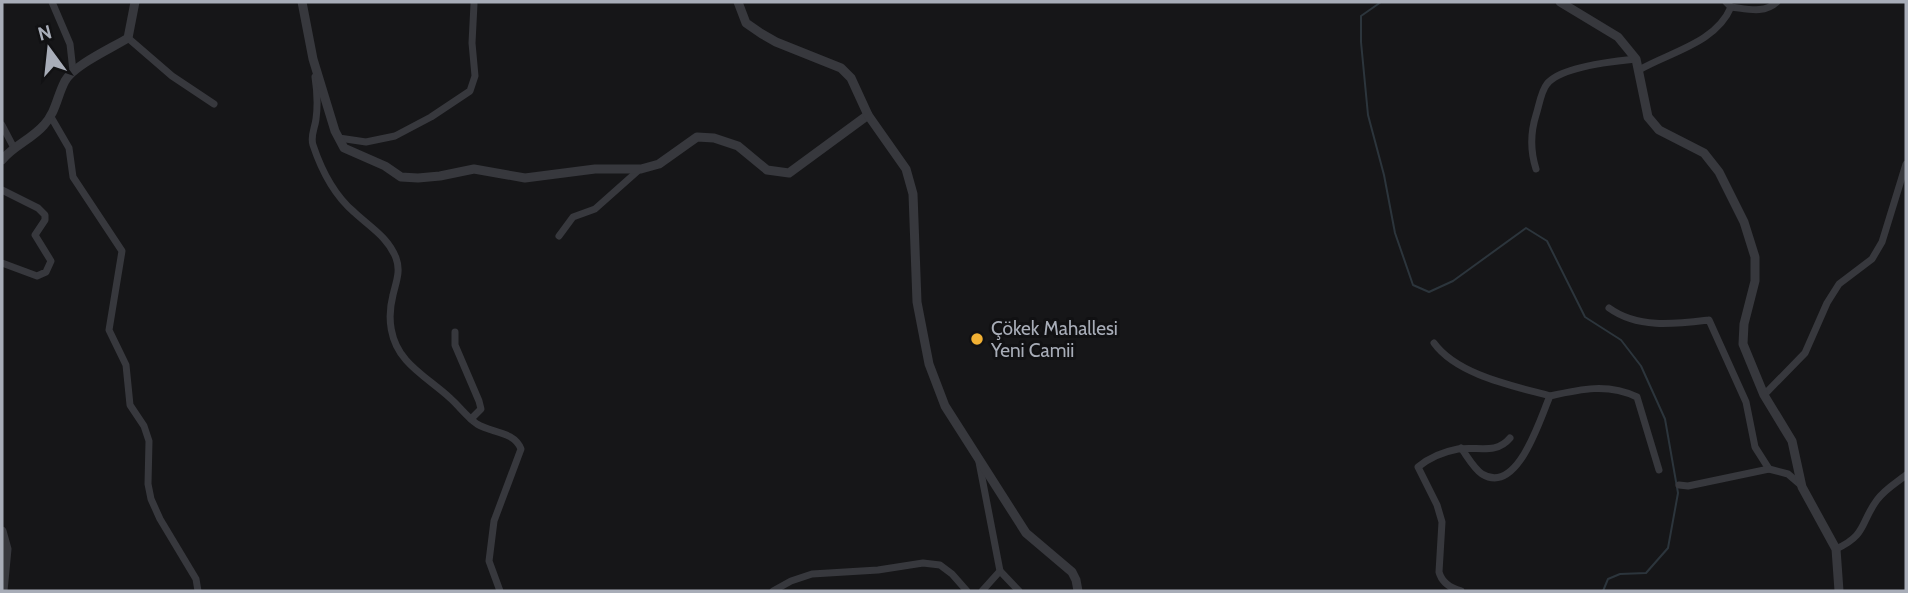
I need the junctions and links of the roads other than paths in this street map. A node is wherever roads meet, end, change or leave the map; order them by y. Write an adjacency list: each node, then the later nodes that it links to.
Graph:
1 (52, 2): 13 (street)
2 (135, 2): 9 (street)
3 (302, 2): 10 (street)
4 (738, 2): 15 (street)
5 (1560, 2): 11 (street)
6 (1777, 2): 8 (street)
7 (474, 4): 18 (street)
8 (1729, 5): 12 (street)
9 (128, 38): 13 (street); 14 (street)
10 (313, 59): 18 (street); 32 (street)
11 (1636, 60): 12 (street); 23 (street)
12 (1639, 70): 30 (street)
13 (74, 71): 16 (street)
14 (214, 104)
15 (868, 115): 22 (street); 35 (street)
16 (51, 117): 19 (street); 45 (street)
17 (2, 125): 19 (street)
18 (339, 138): 22 (street)
19 (14, 148): 20 (street)
20 (2, 160)
21 (1906, 164): 30 (street)
22 (641, 169): 25 (street)
23 (1536, 169)
24 (2, 190): 26 (street)
25 (559, 236)
26 (2, 263)
27 (1609, 308): 36 (street)
28 (455, 332): 32 (street)
29 (1434, 343): 31 (street)
30 (1764, 395): 40 (street)
31 (1550, 396): 34 (street); 37 (street)
32 (471, 419): 46 (street)
33 (1510, 438): 34 (street)
34 (1461, 448): 52 (street)
35 (979, 462): 43 (street); 51 (street)
36 (1769, 469): 39 (street); 40 (street)
37 (1659, 470)
38 (1906, 475): 42 (street)
39 (1679, 485)
40 (1802, 486): 42 (street)
41 (2, 531): 44 (street)
42 (1836, 549): 53 (street)
43 (1000, 571): 49 (street); 50 (street)
44 (3, 591)
45 (198, 591)
46 (500, 591)
47 (773, 591): 48 (street)
48 (967, 591)
49 (982, 591)
50 (1018, 591)
51 (1078, 591)
52 (1461, 591)
53 (1839, 591)

